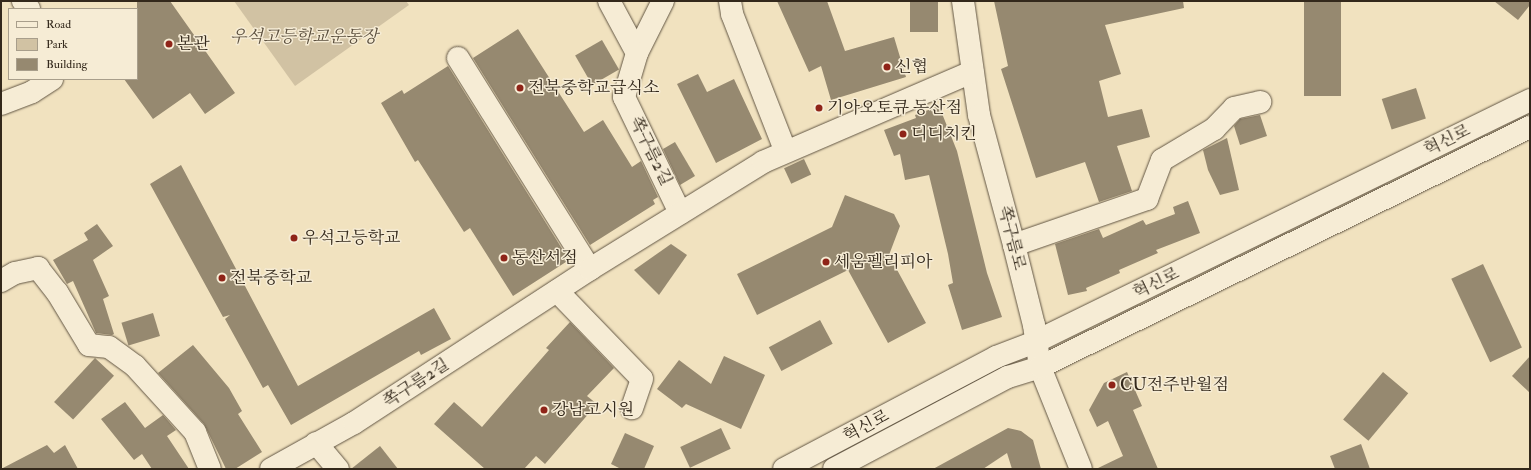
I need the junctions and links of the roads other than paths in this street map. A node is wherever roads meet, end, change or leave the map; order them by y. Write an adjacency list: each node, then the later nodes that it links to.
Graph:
1 (609, 1): 5 (street)
2 (662, 1): 5 (street, 쪽구름2길)
3 (730, 1): 13 (street)
4 (963, 1): 7 (street, 쪽구름로)
5 (637, 53): 14 (street, 쪽구름2길)
6 (458, 58): 16 (street)
7 (972, 72): 13 (street, 쪽구름2길); 15 (street, 쪽구름로)
8 (50, 80): 11 (street)
9 (1530, 100): 19 (street, 혁신로)
10 (1260, 102): 15 (street)
11 (1, 104)
12 (1530, 127): 20 (street, 혁신로)
13 (785, 150): 14 (street, 쪽구름2길)
14 (680, 213): 16 (street, 쪽구름2길)
15 (1014, 244): 19 (street, 쪽구름로)
16 (590, 269): 18 (street, 쪽구름2길)
17 (1, 281): 23 (street)
18 (557, 291): 21 (street); 22 (street, 쪽구름2길)
19 (1035, 342): 20 (street, 쪽구름로); 26 (street, 혁신로)
20 (1040, 367): 27 (street, 혁신로); 28 (street, 쪽구름로)
21 (632, 408)
22 (316, 443): 24 (street, 쪽구름2길); 25 (street)
23 (210, 469)
24 (271, 469)
25 (338, 469)
26 (784, 469)
27 (834, 469)
28 (1081, 469)

